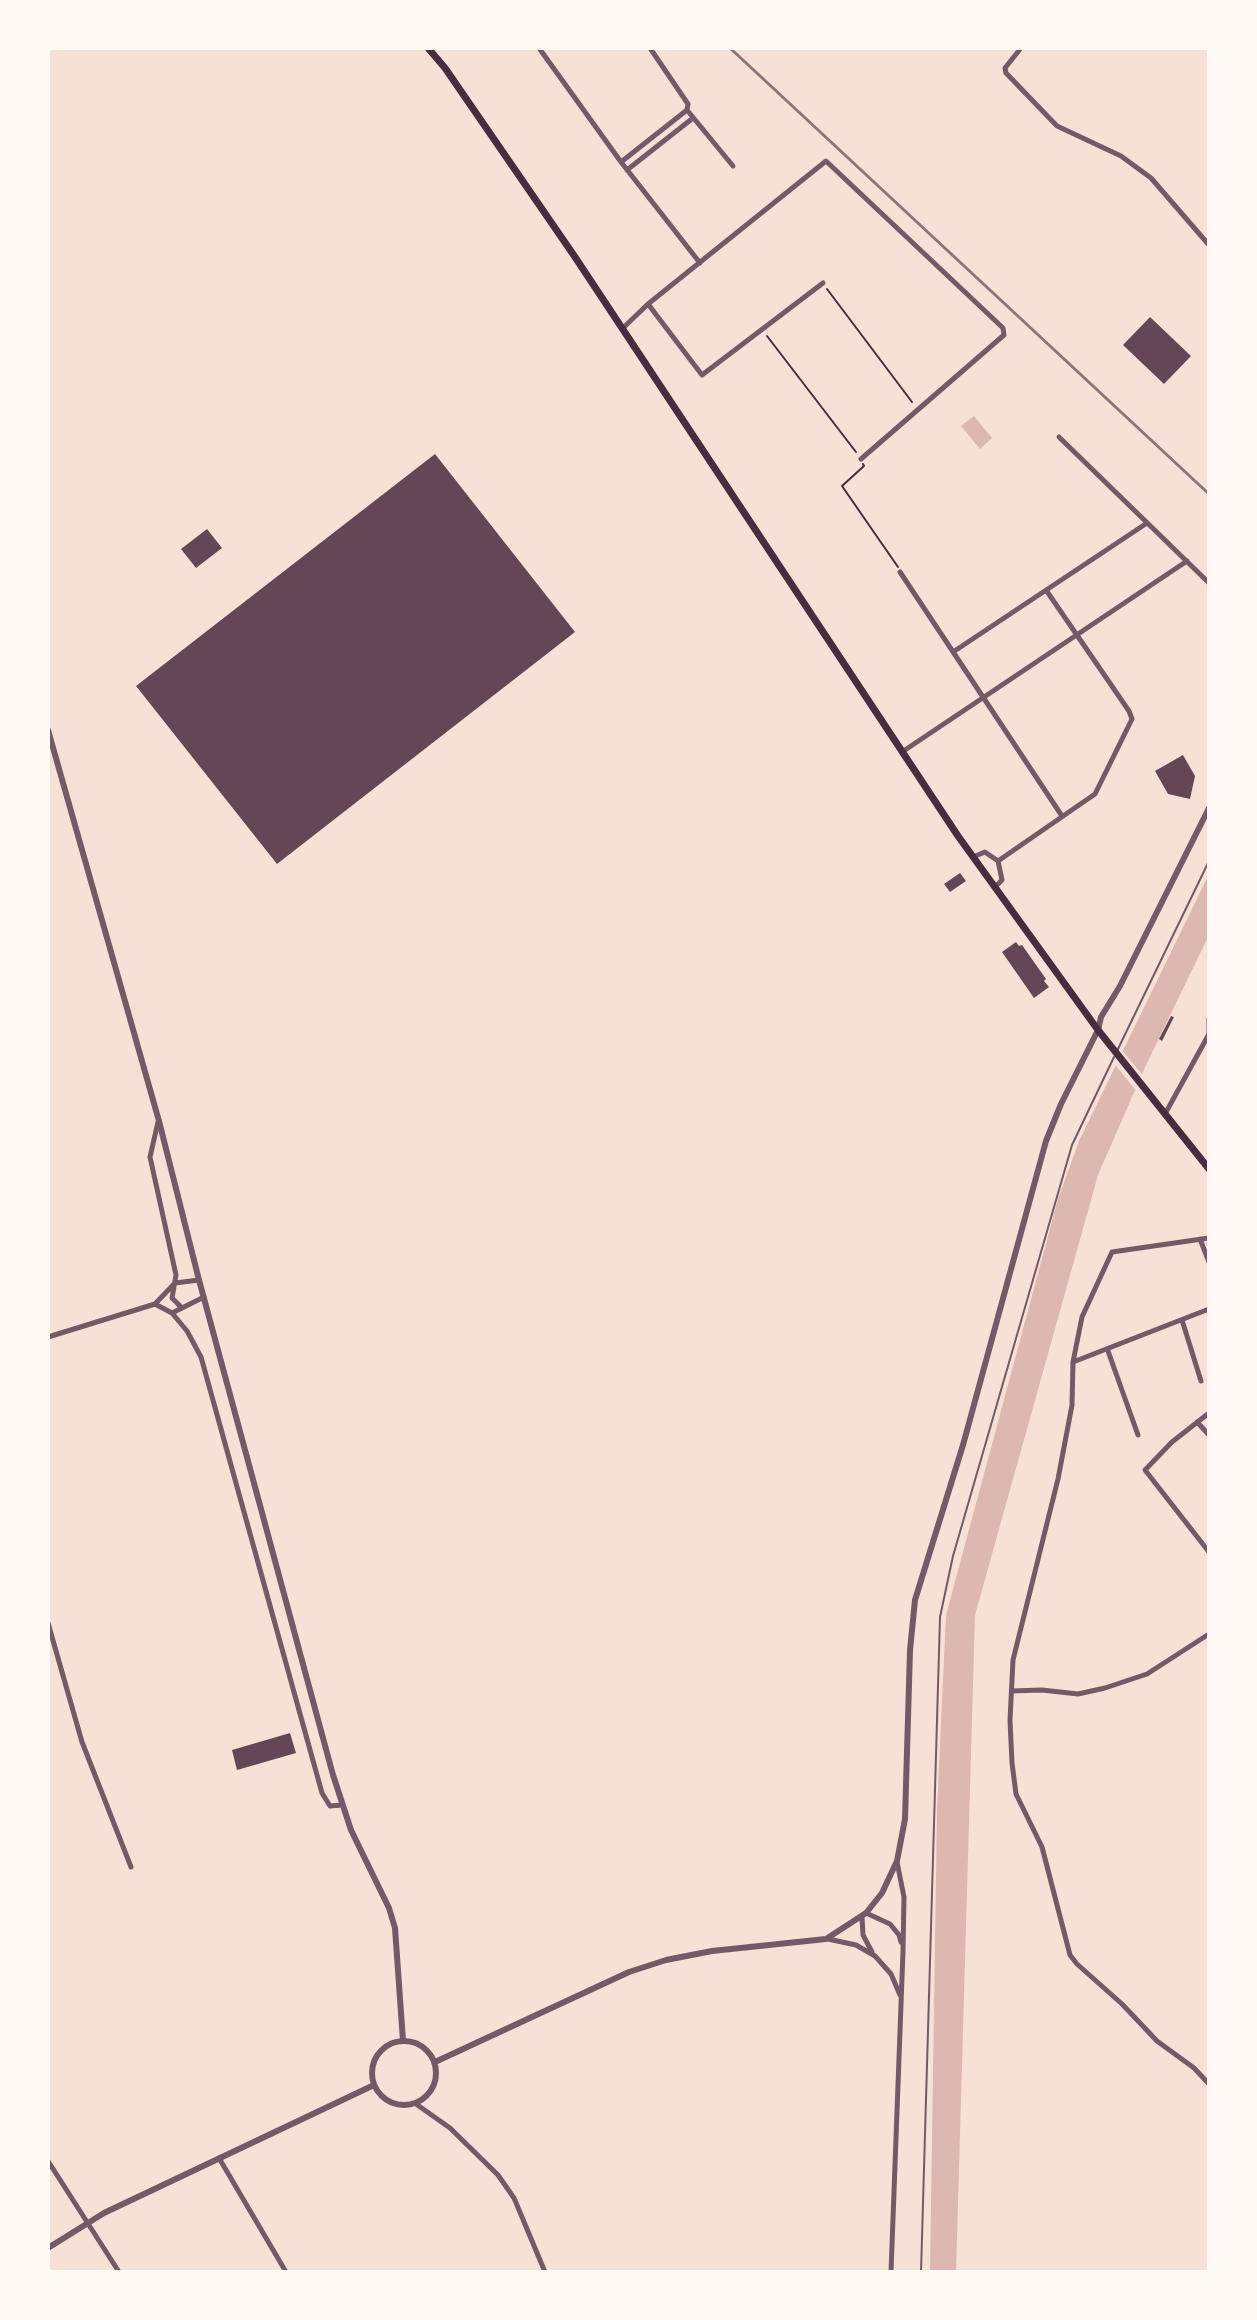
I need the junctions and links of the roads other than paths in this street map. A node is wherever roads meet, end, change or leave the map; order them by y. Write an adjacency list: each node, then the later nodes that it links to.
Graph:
1 (430, 48): 14 (main road)
2 (539, 48): 7 (street)
3 (650, 48): 5 (street)
4 (1021, 48): 10 (street)
5 (687, 110): 6 (street); 7 (street)
6 (693, 118): 8 (street); 9 (street)
7 (621, 162): 9 (street)
8 (733, 166)
9 (627, 170): 11 (street)
10 (1209, 245)
11 (700, 263): 13 (street); 16 (street)
12 (823, 283): 13 (street)
13 (648, 304): 14 (street)
14 (622, 329): 26 (main road)
15 (1059, 437): 17 (street)
16 (861, 459)
17 (1147, 523): 18 (street); 21 (street)
18 (1187, 561): 20 (street); 22 (street)
19 (900, 572): 23 (street)
20 (1209, 583)
21 (1046, 590): 22 (street); 23 (street)
22 (1078, 635): 24 (street); 28 (street)
23 (953, 652): 24 (street)
24 (983, 698): 26 (street); 28 (street)
25 (48, 730): 36 (street)
26 (902, 752): 29 (main road)
27 (1209, 808): 34 (street)
28 (1062, 816): 30 (street)
29 (973, 857): 30 (street); 32 (main road)
30 (998, 861): 32 (street)
31 (1209, 861): 82 (lane)
32 (994, 887): 34 (main road)
33 (1209, 1019): 35 (street)
34 (1098, 1030): 35 (main road); 62 (street)
35 (1165, 1114): 37 (main road)
36 (159, 1121): 41 (street); 42 (street)
37 (1209, 1169)
38 (1209, 1238): 39 (street)
39 (1200, 1239): 40 (street); 51 (street)
40 (1209, 1262)
41 (199, 1280): 42 (street); 43 (street)
42 (175, 1283): 44 (street); 45 (street)
43 (204, 1297): 45 (street); 61 (street)
44 (155, 1304): 47 (street); 49 (street)
45 (182, 1308): 47 (street)
46 (1209, 1309): 48 (street)
47 (172, 1313): 61 (street)
48 (1182, 1320): 50 (street); 52 (street)
49 (48, 1337)
50 (1108, 1351): 51 (street); 55 (street)
51 (1073, 1362): 60 (street)
52 (1201, 1381)
53 (1209, 1413): 54 (street)
54 (1197, 1422): 56 (street); 57 (street)
55 (1138, 1435)
56 (1209, 1435)
57 (1209, 1552)
58 (48, 1623): 63 (street)
59 (1209, 1634): 60 (street)
60 (1012, 1691): 71 (street)
61 (342, 1805): 69 (street)
62 (897, 1861): 64 (street); 66 (street)
63 (131, 1867)
64 (864, 1915): 65 (street); 66 (street); 67 (street)
65 (826, 1939): 67 (street); 70 (street)
66 (903, 1951): 68 (street)
67 (875, 1956): 68 (street)
68 (900, 1996): 81 (street)
69 (403, 2041): 70 (street); 72 (street)
70 (435, 2062): 73 (street)
71 (1209, 2084)
72 (374, 2085): 73 (street); 74 (street)
73 (416, 2104): 80 (street)
74 (219, 2158): 76 (street); 79 (street)
75 (48, 2161): 76 (street)
76 (86, 2223): 77 (street); 78 (street)
77 (48, 2248)
78 (119, 2272)
79 (286, 2272)
80 (545, 2272)
81 (891, 2272)
82 (921, 2272)

